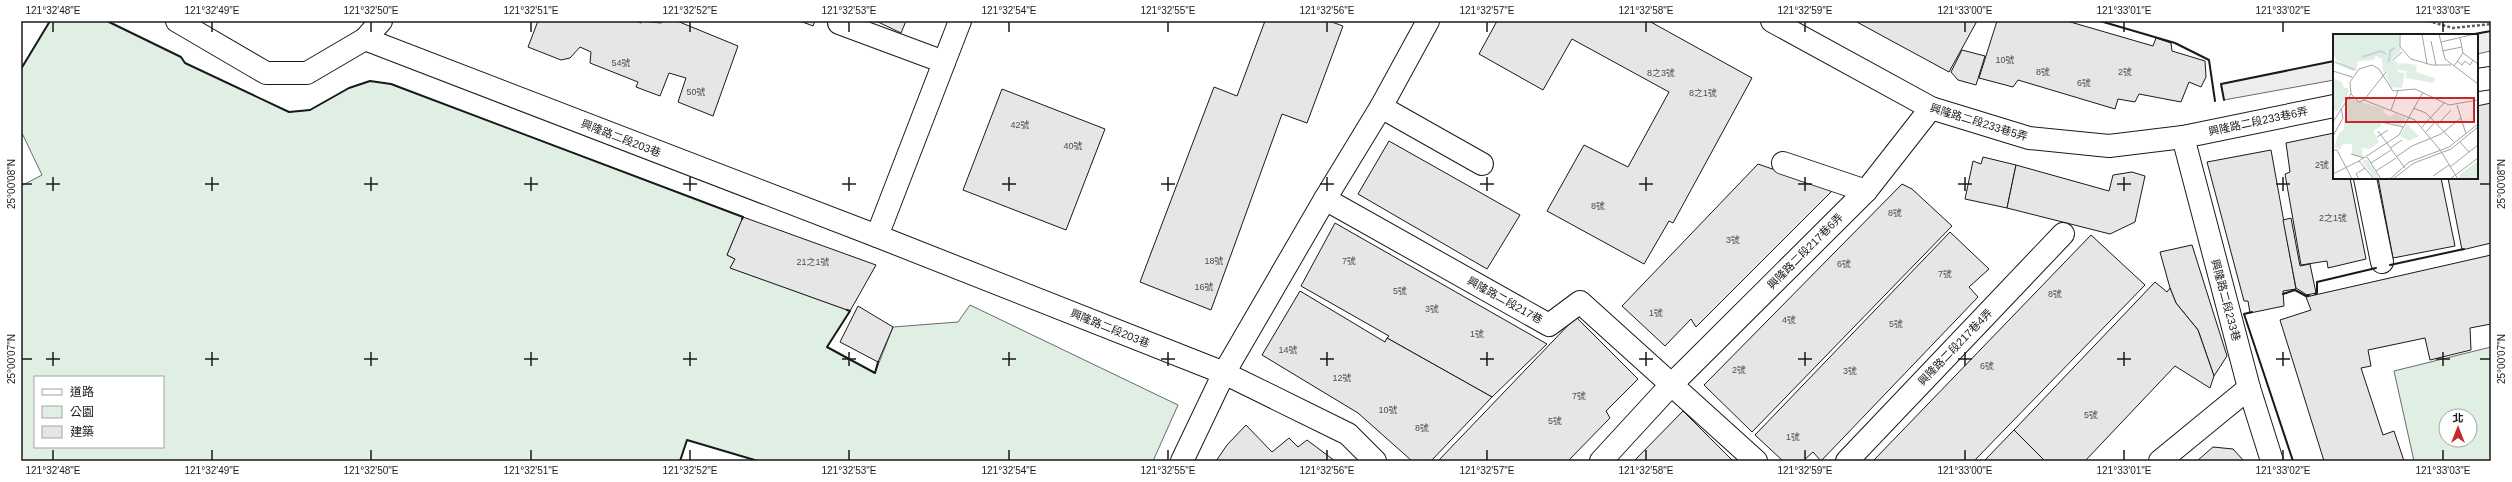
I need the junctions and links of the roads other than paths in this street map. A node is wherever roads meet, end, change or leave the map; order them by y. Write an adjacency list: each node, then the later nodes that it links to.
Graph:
1 (177, 21): 7 (street)
2 (381, 21): 7 (street)
3 (960, 21): 8 (street)
4 (1428, 21): 12 (street)
5 (1772, 21): 13 (street, 興隆路二段233巷5弄)
6 (839, 23): 8 (street)
7 (365, 40): 21 (street, 興隆路二段203巷)
8 (944, 62): 21 (street)
9 (2491, 78): 10 (street)
10 (2478, 80)
11 (2333, 106): 14 (street, 興隆路二段233巷6弄)
12 (1381, 108): 15 (street); 19 (street)
13 (1931, 108): 14 (street, 興隆路二段233巷5弄); 18 (street, 興隆路二段217巷6弄)
14 (2183, 137): 25 (street, 興隆路二段233巷)
15 (1482, 164)
16 (1784, 164): 18 (street)
17 (2365, 179): 22 (street)
18 (1866, 191): 24 (street, 興隆路二段217巷6弄)
19 (1325, 199): 23 (street); 24 (street, 興隆路二段217巷)
20 (2063, 234): 30 (street, 興隆路二段217巷4弄)
21 (877, 236): 23 (street, 興隆路二段203巷)
22 (2382, 262)
23 (1224, 373): 26 (street); 27 (street, 興隆路二段203巷)
24 (1670, 386): 28 (street, 興隆路二段217巷6弄); 29 (street, 興隆路二段217巷)
25 (2249, 388): 31 (street); 32 (street, 興隆路二段233巷)
26 (1182, 461)
27 (1374, 461)
28 (1601, 461)
29 (1756, 461)
30 (1847, 461)
31 (2160, 461)
32 (2272, 461)

